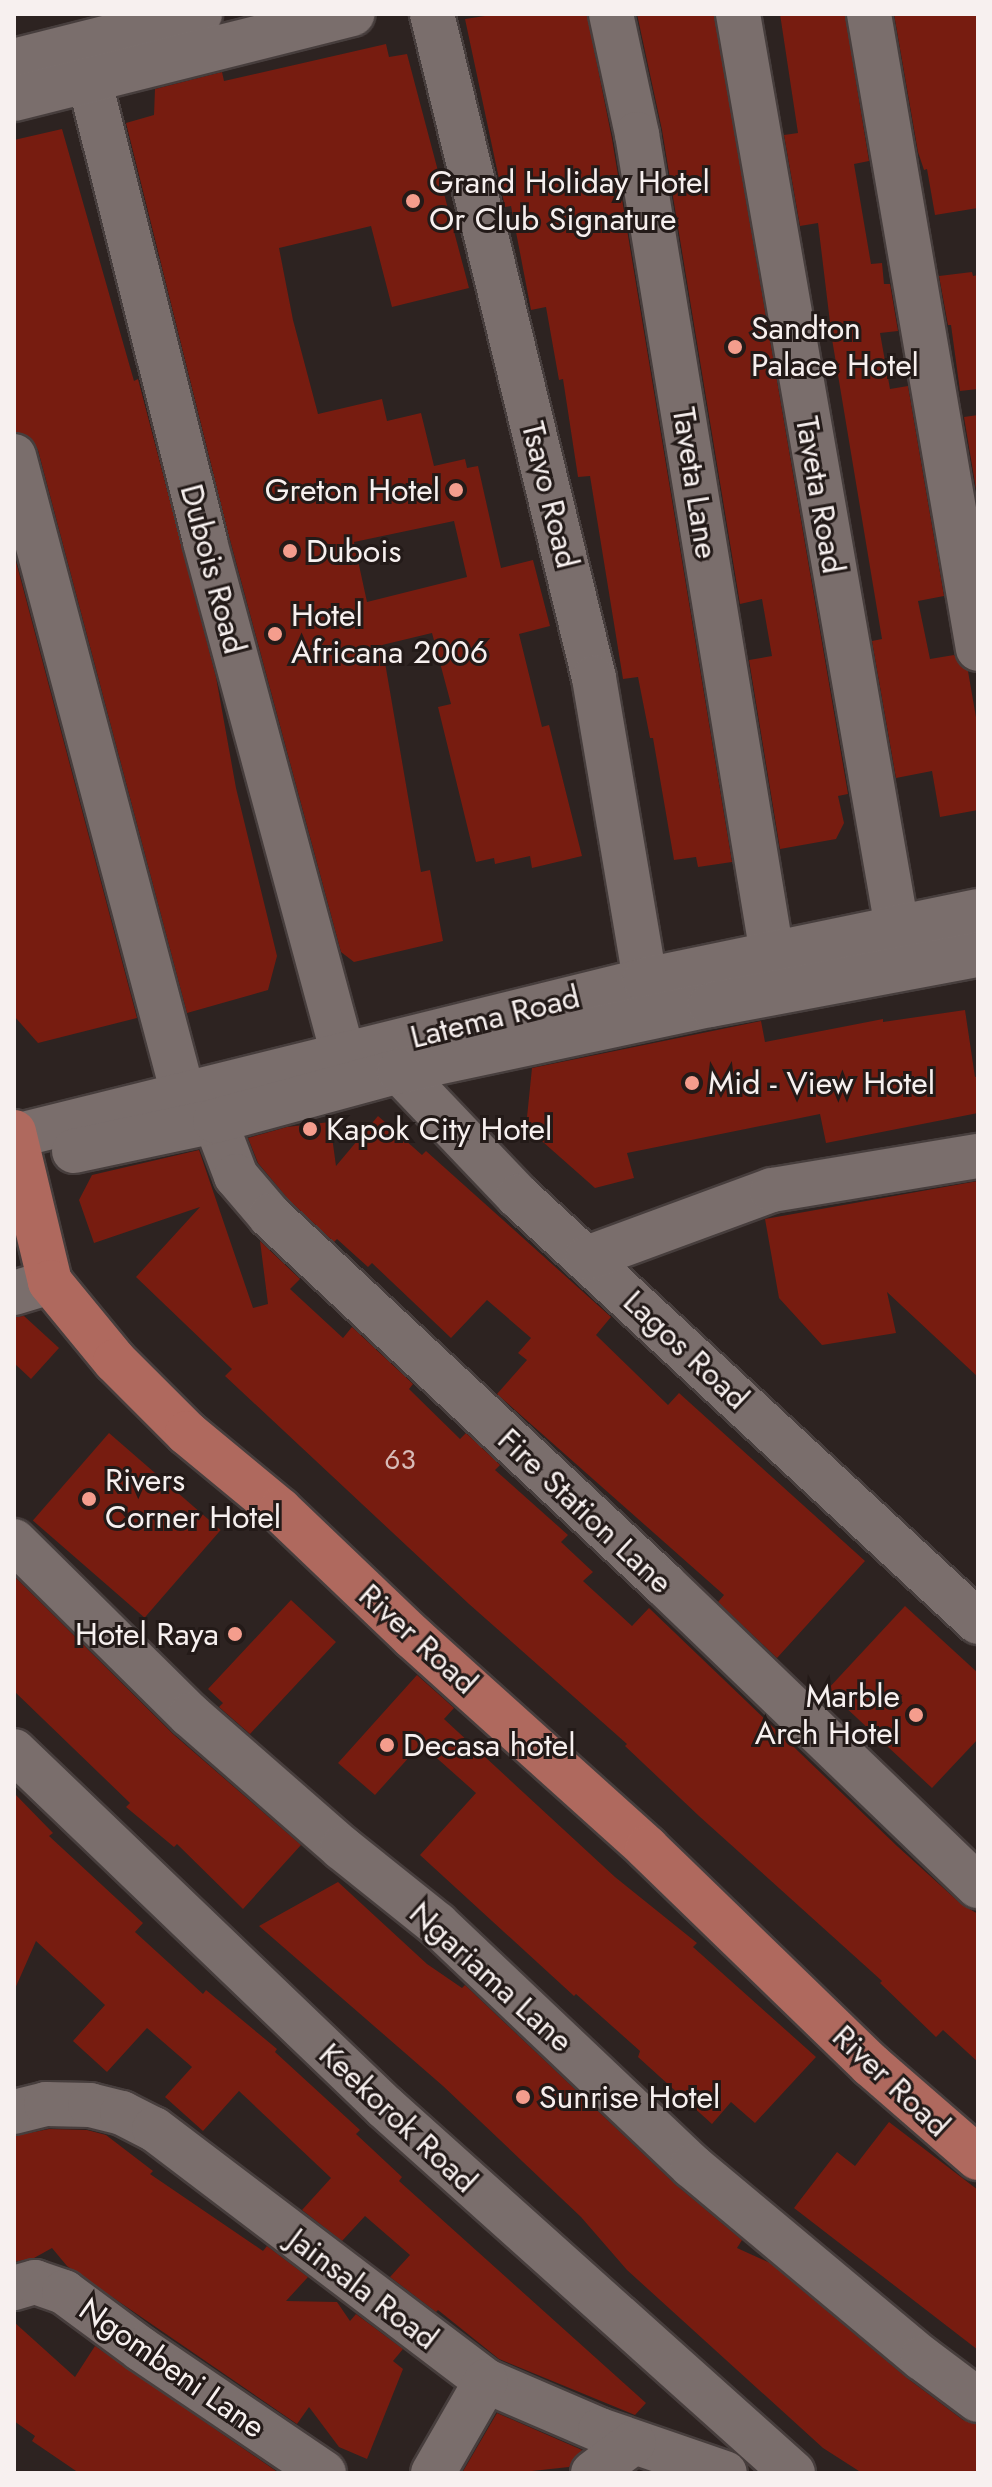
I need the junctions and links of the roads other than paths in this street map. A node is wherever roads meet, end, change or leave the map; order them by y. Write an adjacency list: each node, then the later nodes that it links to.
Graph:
1 (200, 14): 7 (street)
2 (352, 14): 9 (street)
3 (432, 14): 17 (street, Tsavo Road)
4 (611, 14): 15 (street, Taveta Lane)
5 (738, 14): 14 (street, Taveta Road)
6 (869, 14): 12 (street)
7 (144, 21): 8 (street)
8 (14, 61)
9 (90, 83): 10 (street); 19 (street, Dubois Road)
10 (14, 99)
11 (14, 456): 21 (street, Fire Station Lane)
12 (978, 649)
13 (978, 911): 14 (street, Latema Road)
14 (897, 928): 15 (street, Latema Road)
15 (772, 954): 17 (street, Latema Road)
16 (978, 955): 18 (street, Latema Road)
17 (645, 980): 18 (street, Latema Road)
18 (532, 1026): 19 (street, Latema Road); 20 (street, Latema Road)
19 (330, 1068): 20 (street, Latema Road); 21 (street, Latema Road)
20 (399, 1071): 24 (street, Lagos Road)
21 (199, 1108): 22 (street, Latema Road); 29 (street, Fire Station Lane)
22 (17, 1144): 25 (main road, River Road)
23 (978, 1156): 24 (street)
24 (587, 1258): 27 (street, Lagos Road)
25 (32, 1288): 31 (main road, River Road)
26 (14, 1541): 34 (street, Ngariama Lane)
27 (978, 1622)
28 (14, 1751): 40 (street, Keekorok Road)
29 (978, 1886)
30 (14, 2112): 33 (street, Jainsala Road)
31 (978, 2158)
32 (14, 2288): 36 (street, Ngombeni Lane)
33 (486, 2381): 35 (street, Jainsala Road); 37 (street)
34 (978, 2400)
35 (634, 2442): 38 (street); 39 (street, Jainsala Road)
36 (324, 2473)
37 (433, 2473)
38 (593, 2473)
39 (725, 2473)
40 (793, 2473)

